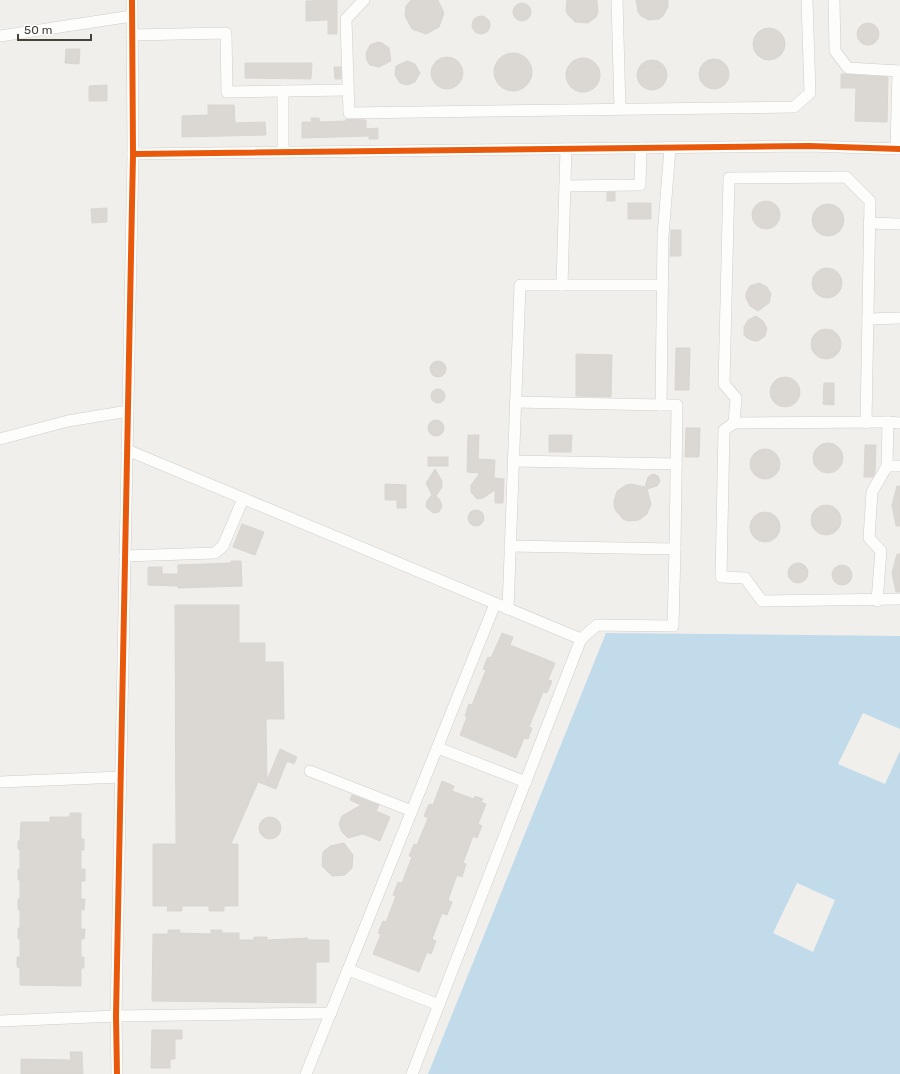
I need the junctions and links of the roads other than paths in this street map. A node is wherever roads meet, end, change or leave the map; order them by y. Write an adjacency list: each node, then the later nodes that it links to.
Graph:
1 (132, 0): 6 (street)
2 (364, 0): 10 (street)
3 (617, 0): 12 (street)
4 (807, 0): 12 (street)
5 (834, 0): 9 (street)
6 (132, 16): 7 (street); 8 (street)
7 (132, 35): 11 (street); 18 (street)
8 (0, 36)
9 (899, 71): 16 (street)
10 (347, 90): 11 (street); 12 (street)
11 (283, 91): 17 (street)
12 (620, 109)
13 (641, 148): 14 (street); 15 (street); 19 (street)
14 (670, 148): 16 (street); 23 (street)
15 (566, 149): 17 (street); 19 (street)
16 (898, 149)
17 (284, 152): 18 (street)
18 (133, 154): 28 (street)
19 (565, 186): 22 (street)
20 (869, 223): 21 (street); 25 (street); 30 (street)
21 (900, 224)
22 (562, 285): 23 (street); 26 (street)
23 (662, 285): 27 (street)
24 (900, 318): 25 (street)
25 (868, 319): 31 (street)
26 (515, 402): 27 (street); 35 (street)
27 (661, 405): 36 (street)
28 (128, 411): 33 (street); 34 (street)
29 (888, 422): 31 (street); 32 (street); 37 (street)
30 (734, 423): 31 (street); 44 (street)
31 (866, 423)
32 (900, 423)
33 (0, 438)
34 (127, 450): 39 (street); 42 (street)
35 (513, 461): 36 (street); 40 (street)
36 (676, 464): 41 (street)
37 (887, 466): 38 (street); 44 (street)
38 (900, 466)
39 (243, 499): 42 (street); 45 (street)
40 (510, 546): 41 (street); 46 (street)
41 (675, 549): 47 (street)
42 (125, 556): 50 (street)
43 (900, 599): 44 (street)
44 (877, 601)
45 (495, 604): 46 (street); 48 (street)
46 (508, 609): 47 (street)
47 (581, 639): 52 (street)
48 (438, 748): 52 (street); 53 (street)
49 (310, 772): 53 (street)
50 (121, 777): 51 (street); 57 (street)
51 (0, 782)
52 (526, 782): 55 (street)
53 (412, 811): 54 (street)
54 (349, 970): 55 (street); 56 (street)
55 (439, 1005): 61 (street)
56 (330, 1013): 57 (street); 60 (street)
57 (116, 1016): 58 (street); 59 (street)
58 (0, 1021)
59 (117, 1074)
60 (306, 1074)
61 (412, 1074)

